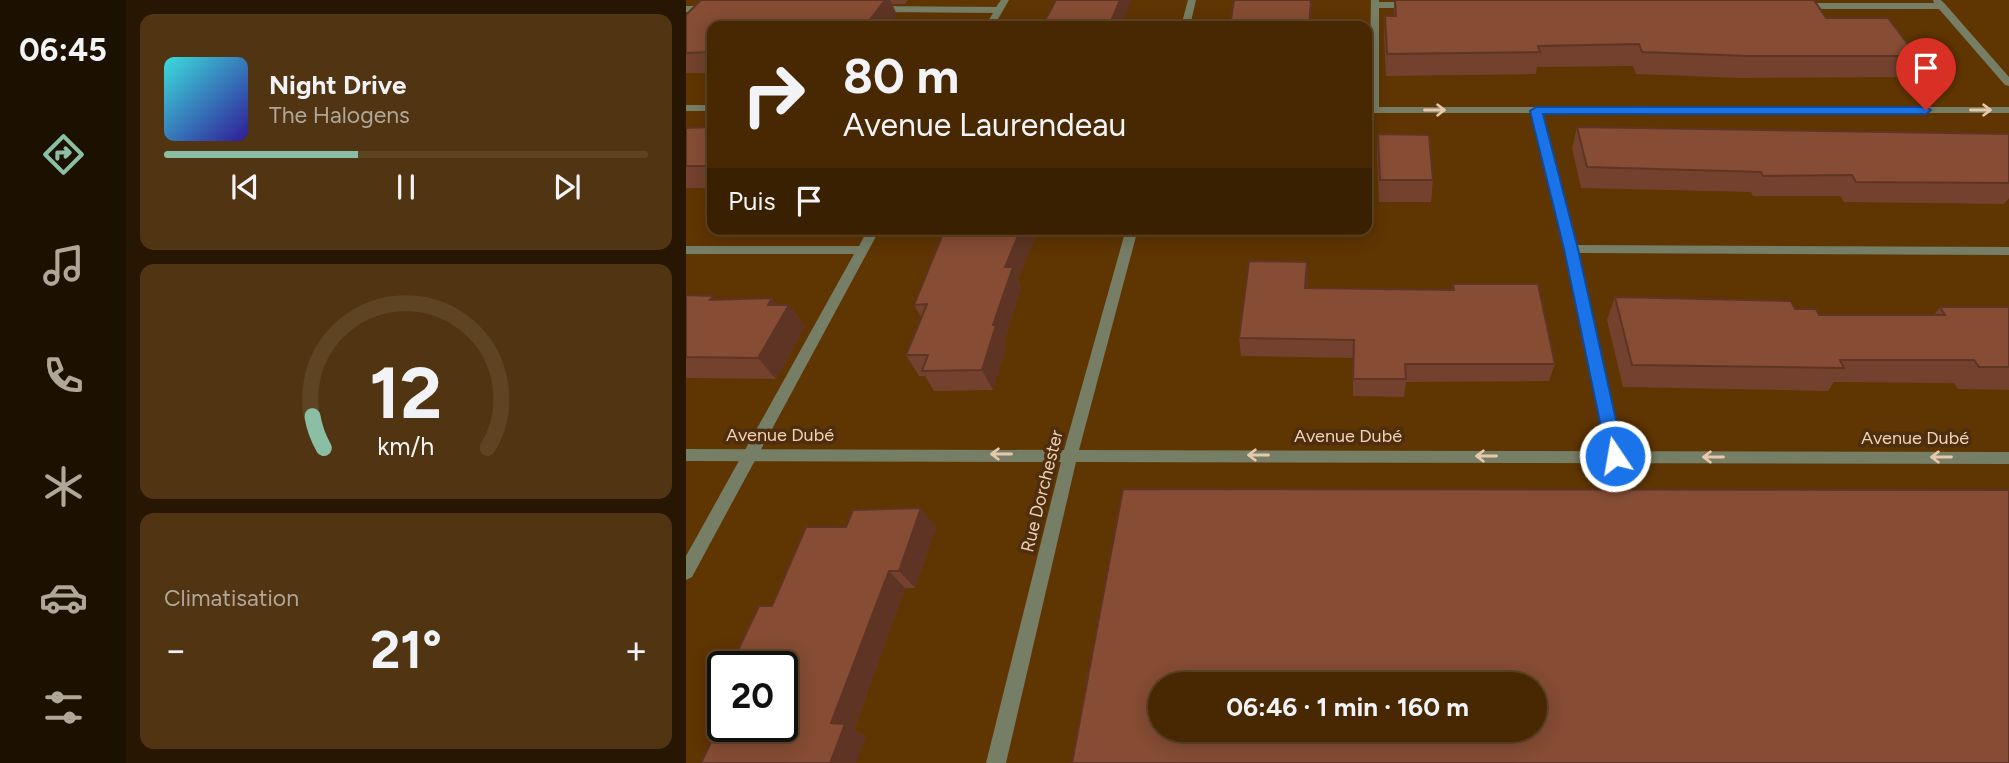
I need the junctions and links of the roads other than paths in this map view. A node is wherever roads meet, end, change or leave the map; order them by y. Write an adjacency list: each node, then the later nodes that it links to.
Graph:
1 (1005, 0): 10 (street)
2 (1192, 0): 12 (street)
3 (1375, 2): 5 (street); 13 (street)
4 (1939, 3): 6 (street); 14 (street)
5 (1417, 5)
6 (1790, 6)
7 (686, 9): 8 (street)
8 (727, 9)
9 (863, 9): 10 (street)
10 (1000, 10): 11 (street)
11 (993, 21)
12 (1186, 21)
13 (1372, 67)
14 (2009, 83)
15 (686, 108): 16 (street)
16 (707, 108)
17 (1372, 110): 19 (street, one-way to 19)
18 (2009, 110): 19 (street, one-way to 18)
19 (1536, 111): 22 (street)
20 (871, 235): 24 (street)
21 (1130, 235): 26 (street, Rue Dorchester)
22 (1571, 249): 25 (street); 29 (street)
23 (686, 250): 24 (street)
24 (863, 250): 28 (street)
25 (2009, 251)
26 (1070, 454): 28 (street, Avenue Dubé, one-way to 28); 29 (street, Avenue Dubé, one-way to 26); 32 (street, Rue Dorchester)
27 (686, 455): 28 (street, Avenue Dubé)
28 (751, 455): 31 (street)
29 (1615, 456): 30 (street, Avenue Dubé, one-way to 29)
30 (2009, 457)
31 (686, 572)
32 (996, 763)

